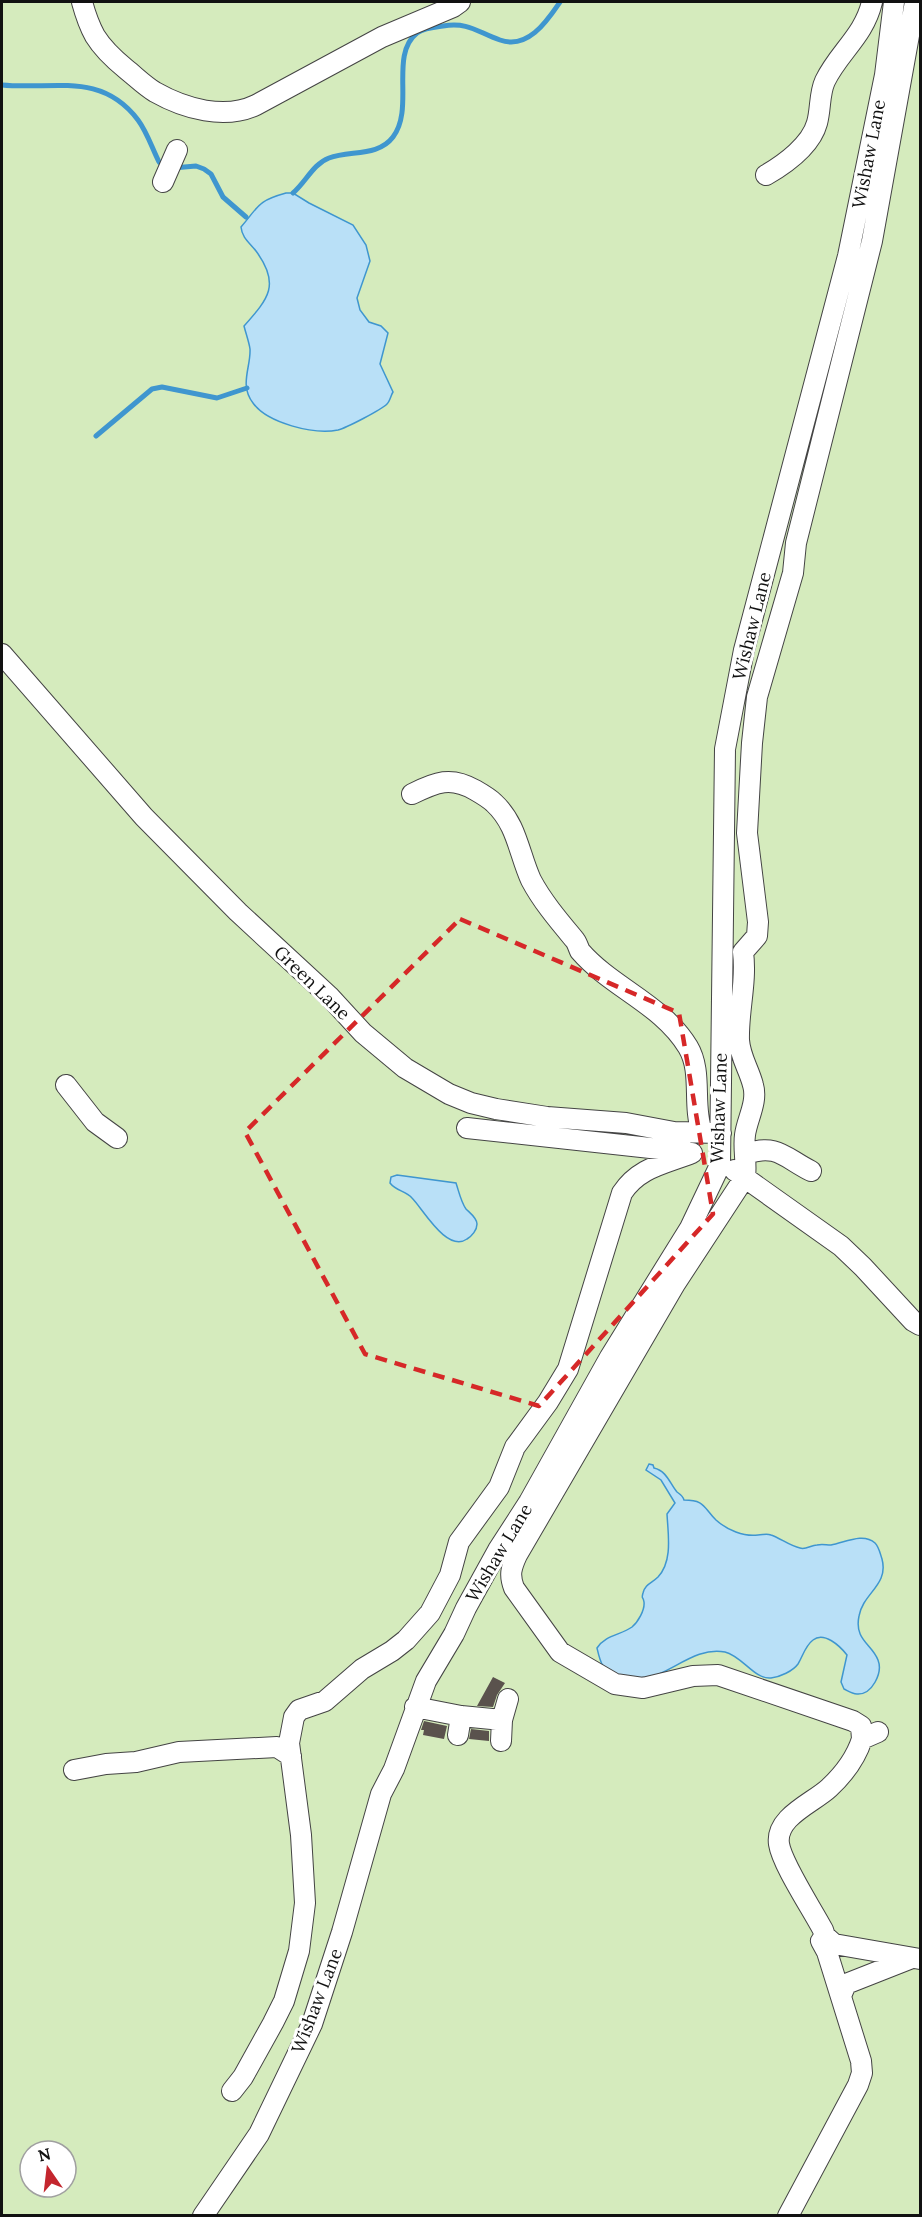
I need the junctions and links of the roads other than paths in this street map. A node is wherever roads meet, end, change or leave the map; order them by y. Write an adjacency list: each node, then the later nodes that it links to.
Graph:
1 (82, 2): 2 (street)
2 (460, 2)
3 (872, 2): 7 (street)
4 (894, 2): 13 (street, Wishaw Lane)
5 (917, 11): 16 (street)
6 (177, 150): 8 (street)
7 (766, 175)
8 (163, 182)
9 (2, 654): 13 (street, Green Lane)
10 (412, 794): 13 (street)
11 (66, 1084): 14 (street)
12 (466, 1128): 15 (street)
13 (711, 1132): 17 (street, Wishaw Lane)
14 (117, 1138)
15 (692, 1152): 17 (street); 27 (street)
16 (746, 1154): 18 (street); 19 (street)
17 (720, 1166): 19 (street); 22 (street, Wishaw Lane)
18 (811, 1171)
19 (745, 1177): 20 (street); 29 (street)
20 (921, 1325)
21 (508, 1699): 24 (street)
22 (416, 1707): 23 (street); 33 (street, Wishaw Lane)
23 (461, 1716): 24 (street); 25 (street)
24 (502, 1720): 26 (street)
25 (458, 1735)
26 (501, 1741)
27 (291, 1756): 28 (street); 32 (street)
28 (74, 1770)
29 (829, 1944): 30 (street); 31 (street)
30 (904, 1960): 31 (street)
31 (841, 1987): 34 (street)
32 (232, 2091)
33 (203, 2216)
34 (788, 2216)

